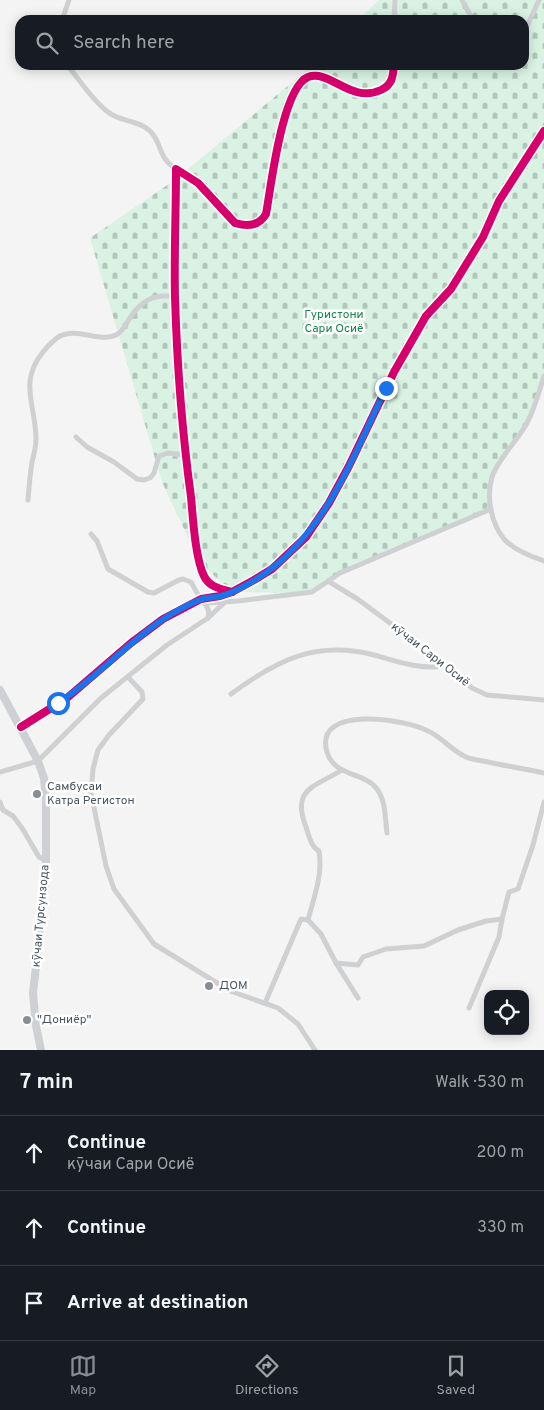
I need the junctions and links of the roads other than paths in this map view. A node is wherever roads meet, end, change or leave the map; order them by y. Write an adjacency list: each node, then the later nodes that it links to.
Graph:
1 (70, 0): 5 (street)
2 (395, 0): 6 (street)
3 (462, 0): 7 (street)
4 (539, 0): 8 (street)
5 (64, 15)
6 (394, 15)
7 (470, 15)
8 (529, 22)
9 (71, 70): 12 (street)
10 (393, 70): 12 (street)
11 (544, 131): 22 (street)
12 (176, 169): 13 (street)
13 (175, 297): 16 (street); 17 (street)
14 (544, 376): 18 (street)
15 (76, 437): 16 (street)
16 (185, 454): 22 (street)
17 (28, 500)
18 (491, 509): 20 (street); 21 (street)
19 (91, 534): 23 (street)
20 (544, 561)
21 (328, 581): 24 (street); 26 (street, кӯчаи Сари Осиё)
22 (232, 592): 23 (street)
23 (204, 601): 24 (street); 25 (street); 31 (street)
24 (225, 602): 25 (street)
25 (208, 618): 27 (street)
26 (446, 666): 29 (street); 30 (street, кӯчаи Сари Осиё)
27 (128, 676): 32 (street); 44 (street)
28 (0, 690): 31 (main road, кӯчаи Турсунзода)
29 (231, 694)
30 (544, 700)
31 (21, 727): 32 (main road, кӯчаи Турсунзода)
32 (38, 761): 34 (street); 39 (main road, кӯчаи Турсунзода)
33 (342, 770): 35 (street); 38 (street); 41 (street)
34 (0, 772)
35 (544, 773)
36 (0, 802): 39 (street)
37 (544, 802): 40 (street)
38 (387, 833)
39 (46, 860): 46 (main road, кӯчаи Турсунзода)
40 (502, 919): 42 (street); 45 (street)
41 (308, 920): 42 (street); 44 (street)
42 (336, 963): 43 (street)
43 (358, 998)
44 (264, 1003): 47 (street)
45 (469, 1008)
46 (41, 1050)
47 (315, 1050)

